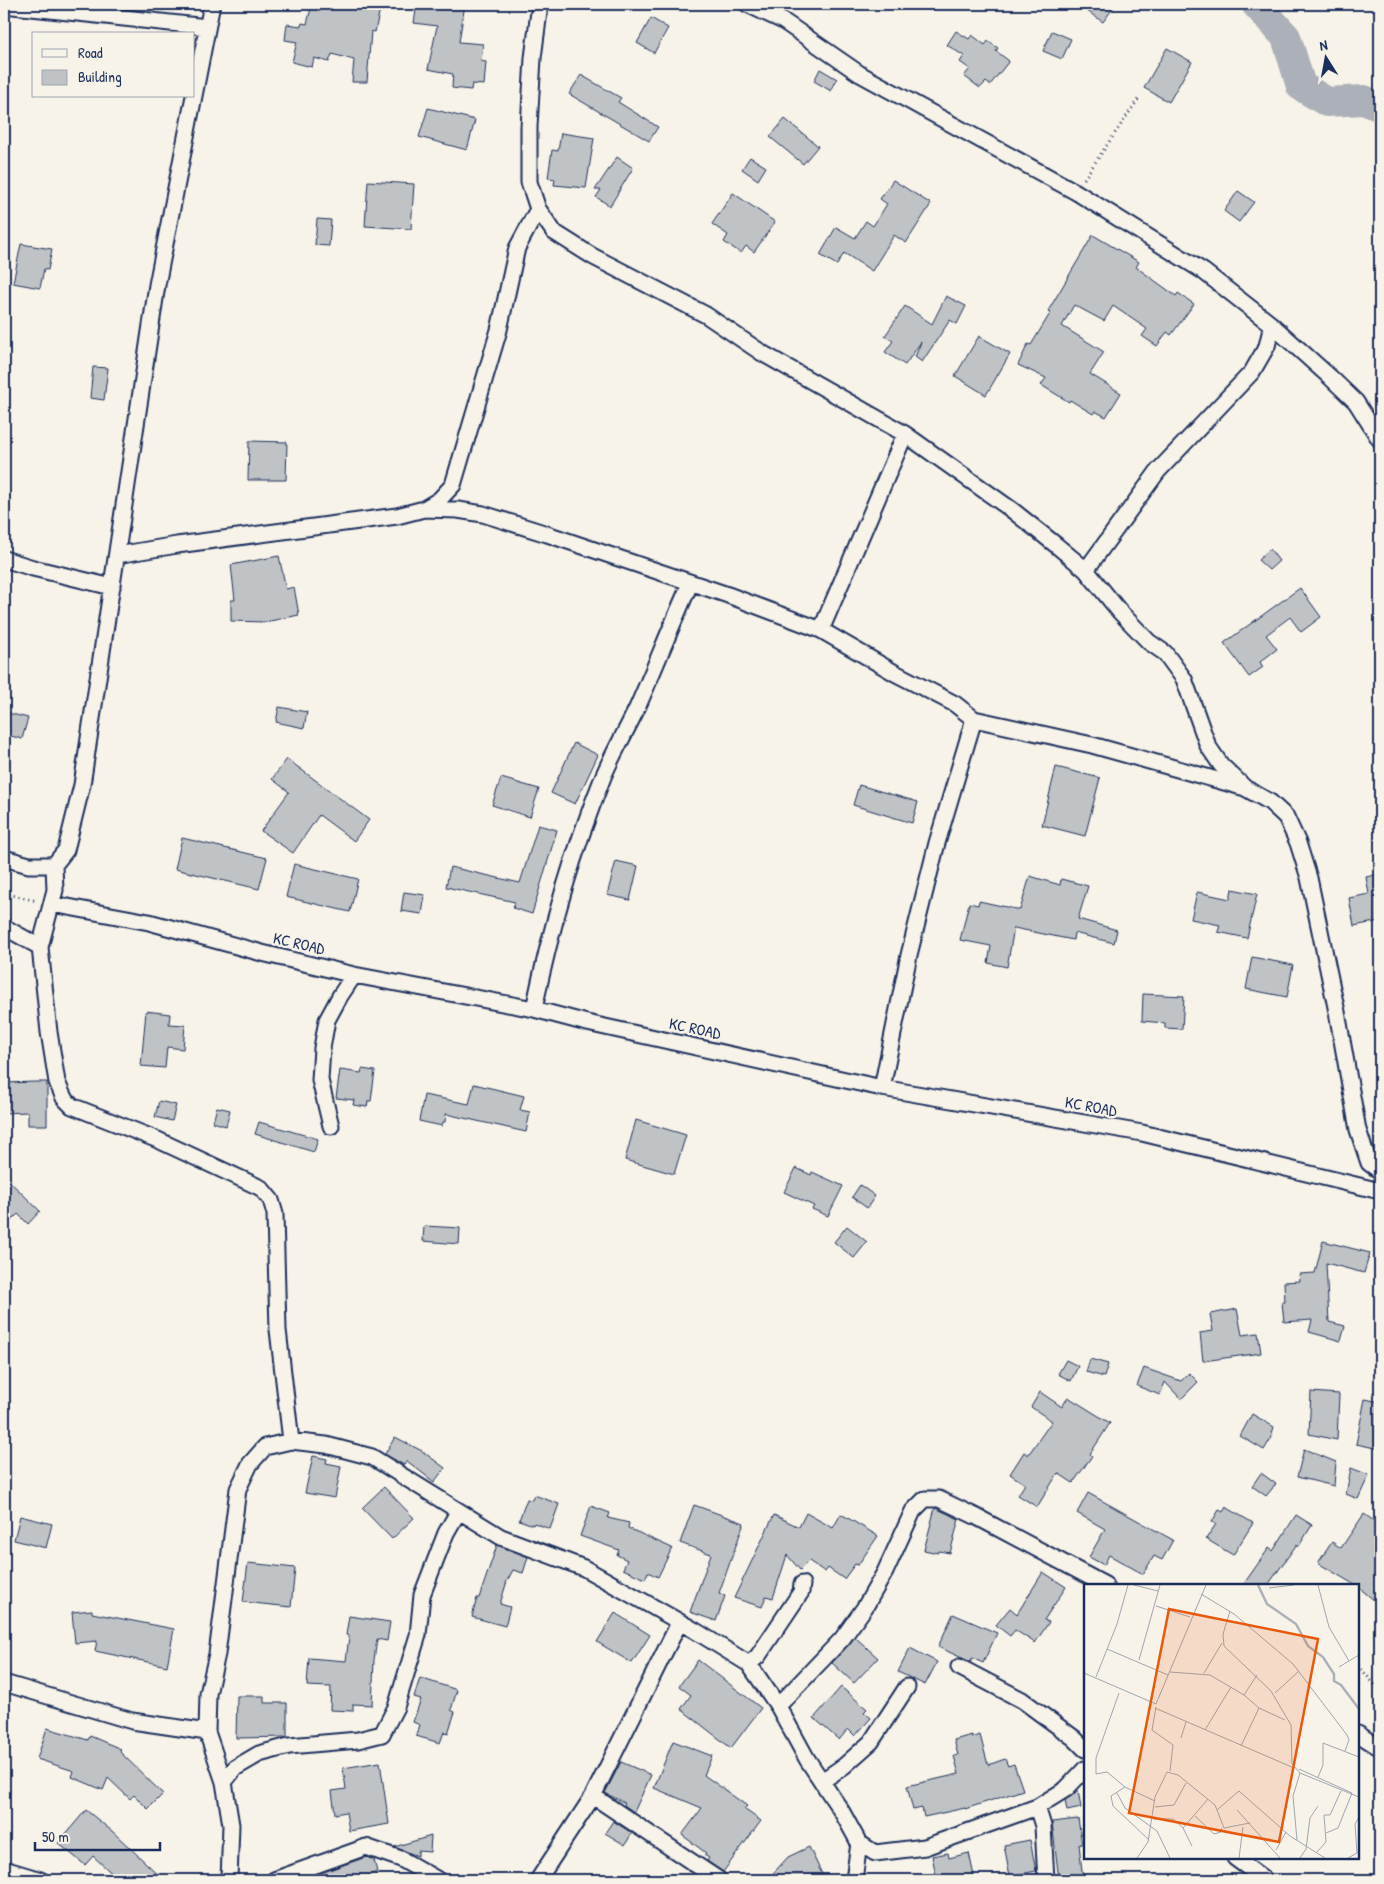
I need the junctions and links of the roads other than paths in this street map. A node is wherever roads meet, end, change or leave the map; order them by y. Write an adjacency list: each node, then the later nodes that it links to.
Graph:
1 (212, 4): 5 (street)
2 (540, 4): 8 (street)
3 (747, 4): 9 (street)
4 (4, 5): 5 (street)
5 (207, 27): 6 (street)
6 (195, 89)
7 (193, 98): 13 (street)
8 (538, 209): 10 (street); 12 (street)
9 (1272, 325): 11 (street); 15 (street)
10 (905, 434): 15 (street); 18 (street)
11 (1380, 440)
12 (424, 509): 13 (street); 16 (street)
13 (117, 555): 17 (street)
14 (4, 559): 17 (street)
15 (1086, 570): 20 (street)
16 (690, 584): 18 (street); 27 (street)
17 (112, 587): 22 (street)
18 (821, 630): 19 (street)
19 (974, 718): 20 (street); 28 (street)
20 (1245, 788): 30 (street)
21 (4, 858): 22 (street)
22 (54, 865): 23 (street)
23 (52, 904): 25 (street); 26 (street, KC ROAD)
24 (4, 927): 25 (street)
25 (40, 947): 32 (street)
26 (354, 974): 27 (street, KC ROAD); 29 (street)
27 (534, 1009): 28 (street, KC ROAD)
28 (882, 1088): 31 (street, KC ROAD)
29 (331, 1126)
30 (1380, 1171)
31 (1380, 1190)
32 (291, 1441): 33 (street); 42 (street)
33 (458, 1512): 36 (street); 48 (street)
34 (802, 1584): 37 (street)
35 (1103, 1584): 41 (street)
36 (679, 1623): 37 (street); 49 (street)
37 (748, 1664): 41 (street)
38 (958, 1667): 44 (street)
39 (4, 1683): 42 (street)
40 (907, 1687): 47 (street)
41 (778, 1706): 47 (street)
42 (207, 1732): 48 (street)
43 (1359, 1735): 45 (street)
44 (1084, 1748)
45 (1380, 1748)
46 (1084, 1770): 50 (street)
47 (822, 1781): 51 (street)
48 (224, 1782): 55 (street)
49 (593, 1796): 58 (street); 59 (street)
50 (1037, 1807): 51 (street); 61 (street)
51 (859, 1843): 60 (street)
52 (1236, 1859): 62 (street)
53 (4, 1869): 54 (street)
54 (41, 1880)
55 (229, 1880)
56 (274, 1880): 57 (street)
57 (438, 1880)
58 (538, 1880)
59 (719, 1880)
60 (854, 1880)
61 (1046, 1880)
62 (1265, 1880)

